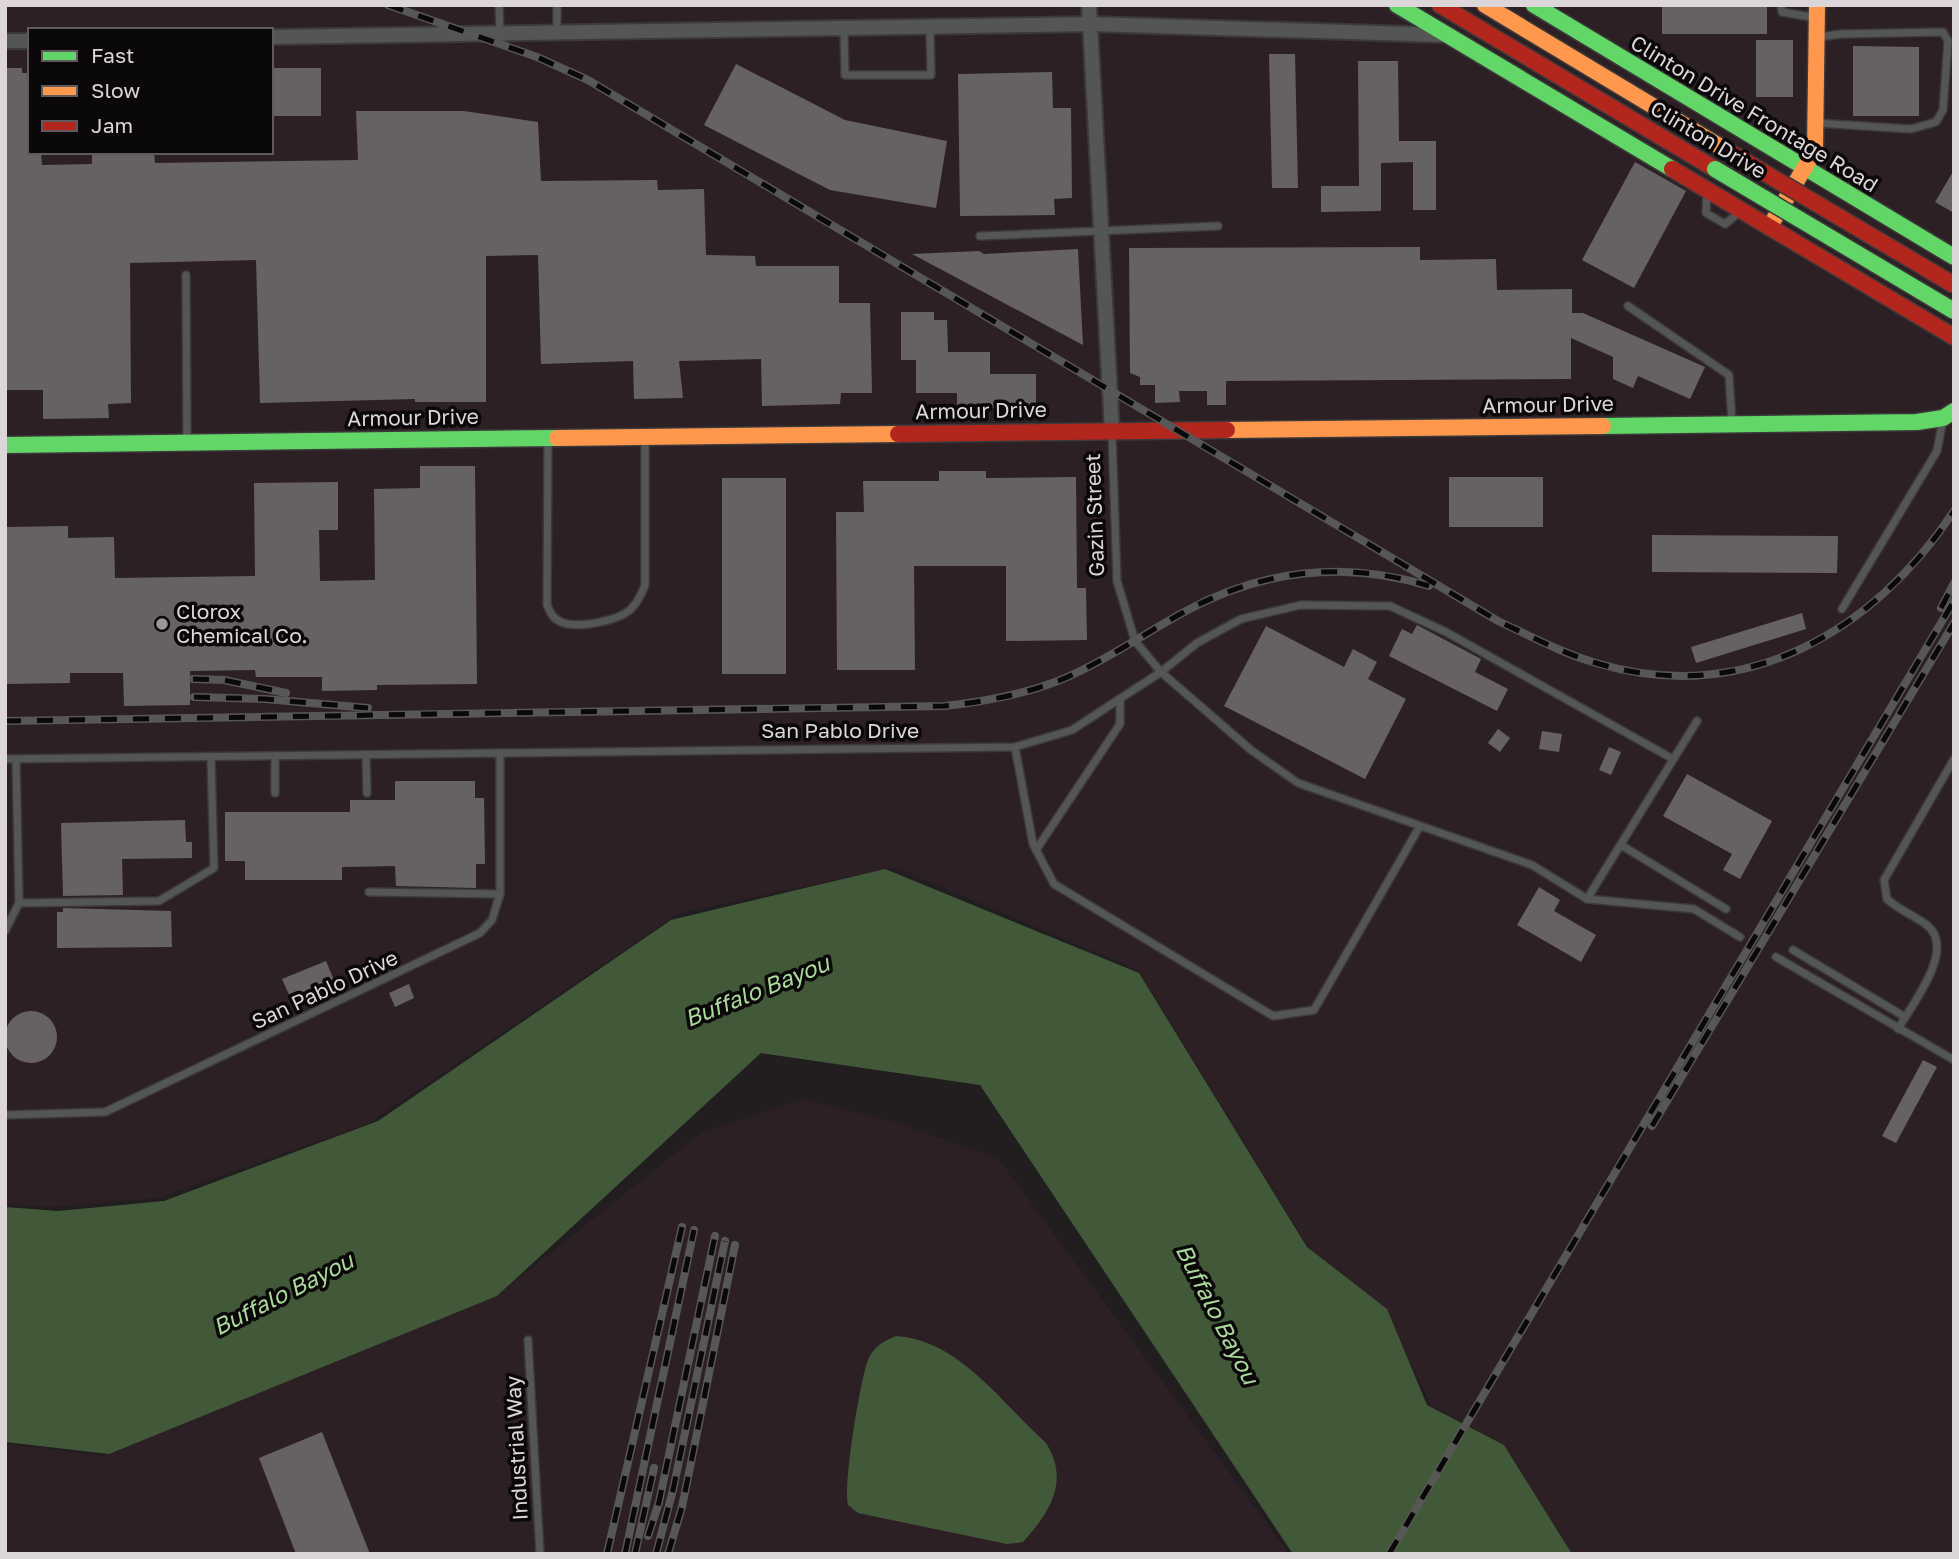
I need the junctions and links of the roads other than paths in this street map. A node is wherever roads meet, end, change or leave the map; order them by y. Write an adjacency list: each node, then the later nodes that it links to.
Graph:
1 (499, 5): 14 (lane)
2 (557, 5): 13 (lane)
3 (1089, 5): 10 (street, Gazin Street)
4 (1396, 5): 15 (street)
5 (1440, 5): 30 (street, Clinton Drive, bridge)
6 (1485, 5): 28 (street, Clinton Drive, bridge)
7 (1534, 5): 21 (street, Clinton Drive Frontage Road)
8 (1781, 5): 9 (lane)
9 (1817, 12): 17 (street)
10 (1091, 24): 12 (street); 15 (street); 24 (street, Gazin Street)
11 (844, 29): 12 (street); 12 (lane); 13 (street)
12 (930, 29)
13 (557, 32): 14 (street)
14 (500, 33): 16 (street)
15 (1443, 35): 23 (street)
16 (273, 37)
17 (1817, 37): 20 (street); 20 (lane)
18 (5, 41): 19 (street)
19 (28, 41)
20 (1816, 123): 21 (street)
21 (1804, 169): 23 (street); 26 (street, Clinton Drive Frontage Road)
22 (1217, 226): 24 (lane)
23 (1769, 228): 31 (street)
24 (1102, 231): 25 (lane); 34 (street, Gazin Street)
25 (980, 236)
26 (1954, 257)
27 (186, 275): 37 (lane)
28 (1954, 285)
29 (1628, 306): 33 (lane)
30 (1954, 311)
31 (1954, 337)
32 (1948, 415): 33 (street, Armour Drive); 39 (lane)
33 (1732, 424): 34 (street, Armour Drive)
34 (1112, 431): 35 (street, Armour Drive); 40 (lane, Gazin Street)
35 (645, 436): 36 (street, Armour Drive); 36 (lane)
36 (548, 437): 37 (street, Armour Drive)
37 (187, 444): 38 (street, Armour Drive)
38 (5, 445)
39 (1842, 610)
40 (1161, 672): 41 (lane, San Pablo Drive); 50 (lane, San Pablo Drive); 54 (lane, Gazin Street)
41 (1120, 699): 43 (lane, San Pablo Drive); 56 (lane)
42 (1697, 721): 50 (lane)
43 (1015, 747): 44 (lane, San Pablo Drive); 56 (lane)
44 (500, 753): 45 (lane, San Pablo Drive); 58 (lane, San Pablo Drive)
45 (366, 755): 46 (lane, San Pablo Drive); 53 (lane)
46 (275, 756): 47 (lane, San Pablo Drive); 52 (lane)
47 (211, 757): 49 (lane, San Pablo Drive); 60 (lane)
48 (5, 759): 49 (lane, San Pablo Drive)
49 (16, 759): 60 (lane)
50 (1673, 759): 55 (lane)
51 (1954, 759): 66 (lane)
52 (275, 793)
53 (367, 793)
54 (1420, 826): 56 (lane); 59 (lane, Gazin Street)
55 (1621, 845): 59 (lane); 61 (lane)
56 (1036, 850)
57 (369, 892): 58 (lane)
58 (500, 894): 69 (lane, San Pablo Drive)
59 (1587, 899): 63 (lane)
60 (19, 903): 62 (lane)
61 (1726, 909)
62 (5, 931)
63 (1740, 937)
64 (1793, 950): 66 (lane)
65 (1776, 957): 67 (lane)
66 (1905, 1017): 67 (lane)
67 (1898, 1029): 68 (lane)
68 (1954, 1060)
69 (5, 1115)
70 (528, 1340): 71 (lane, Industrial Way)
71 (540, 1554)

